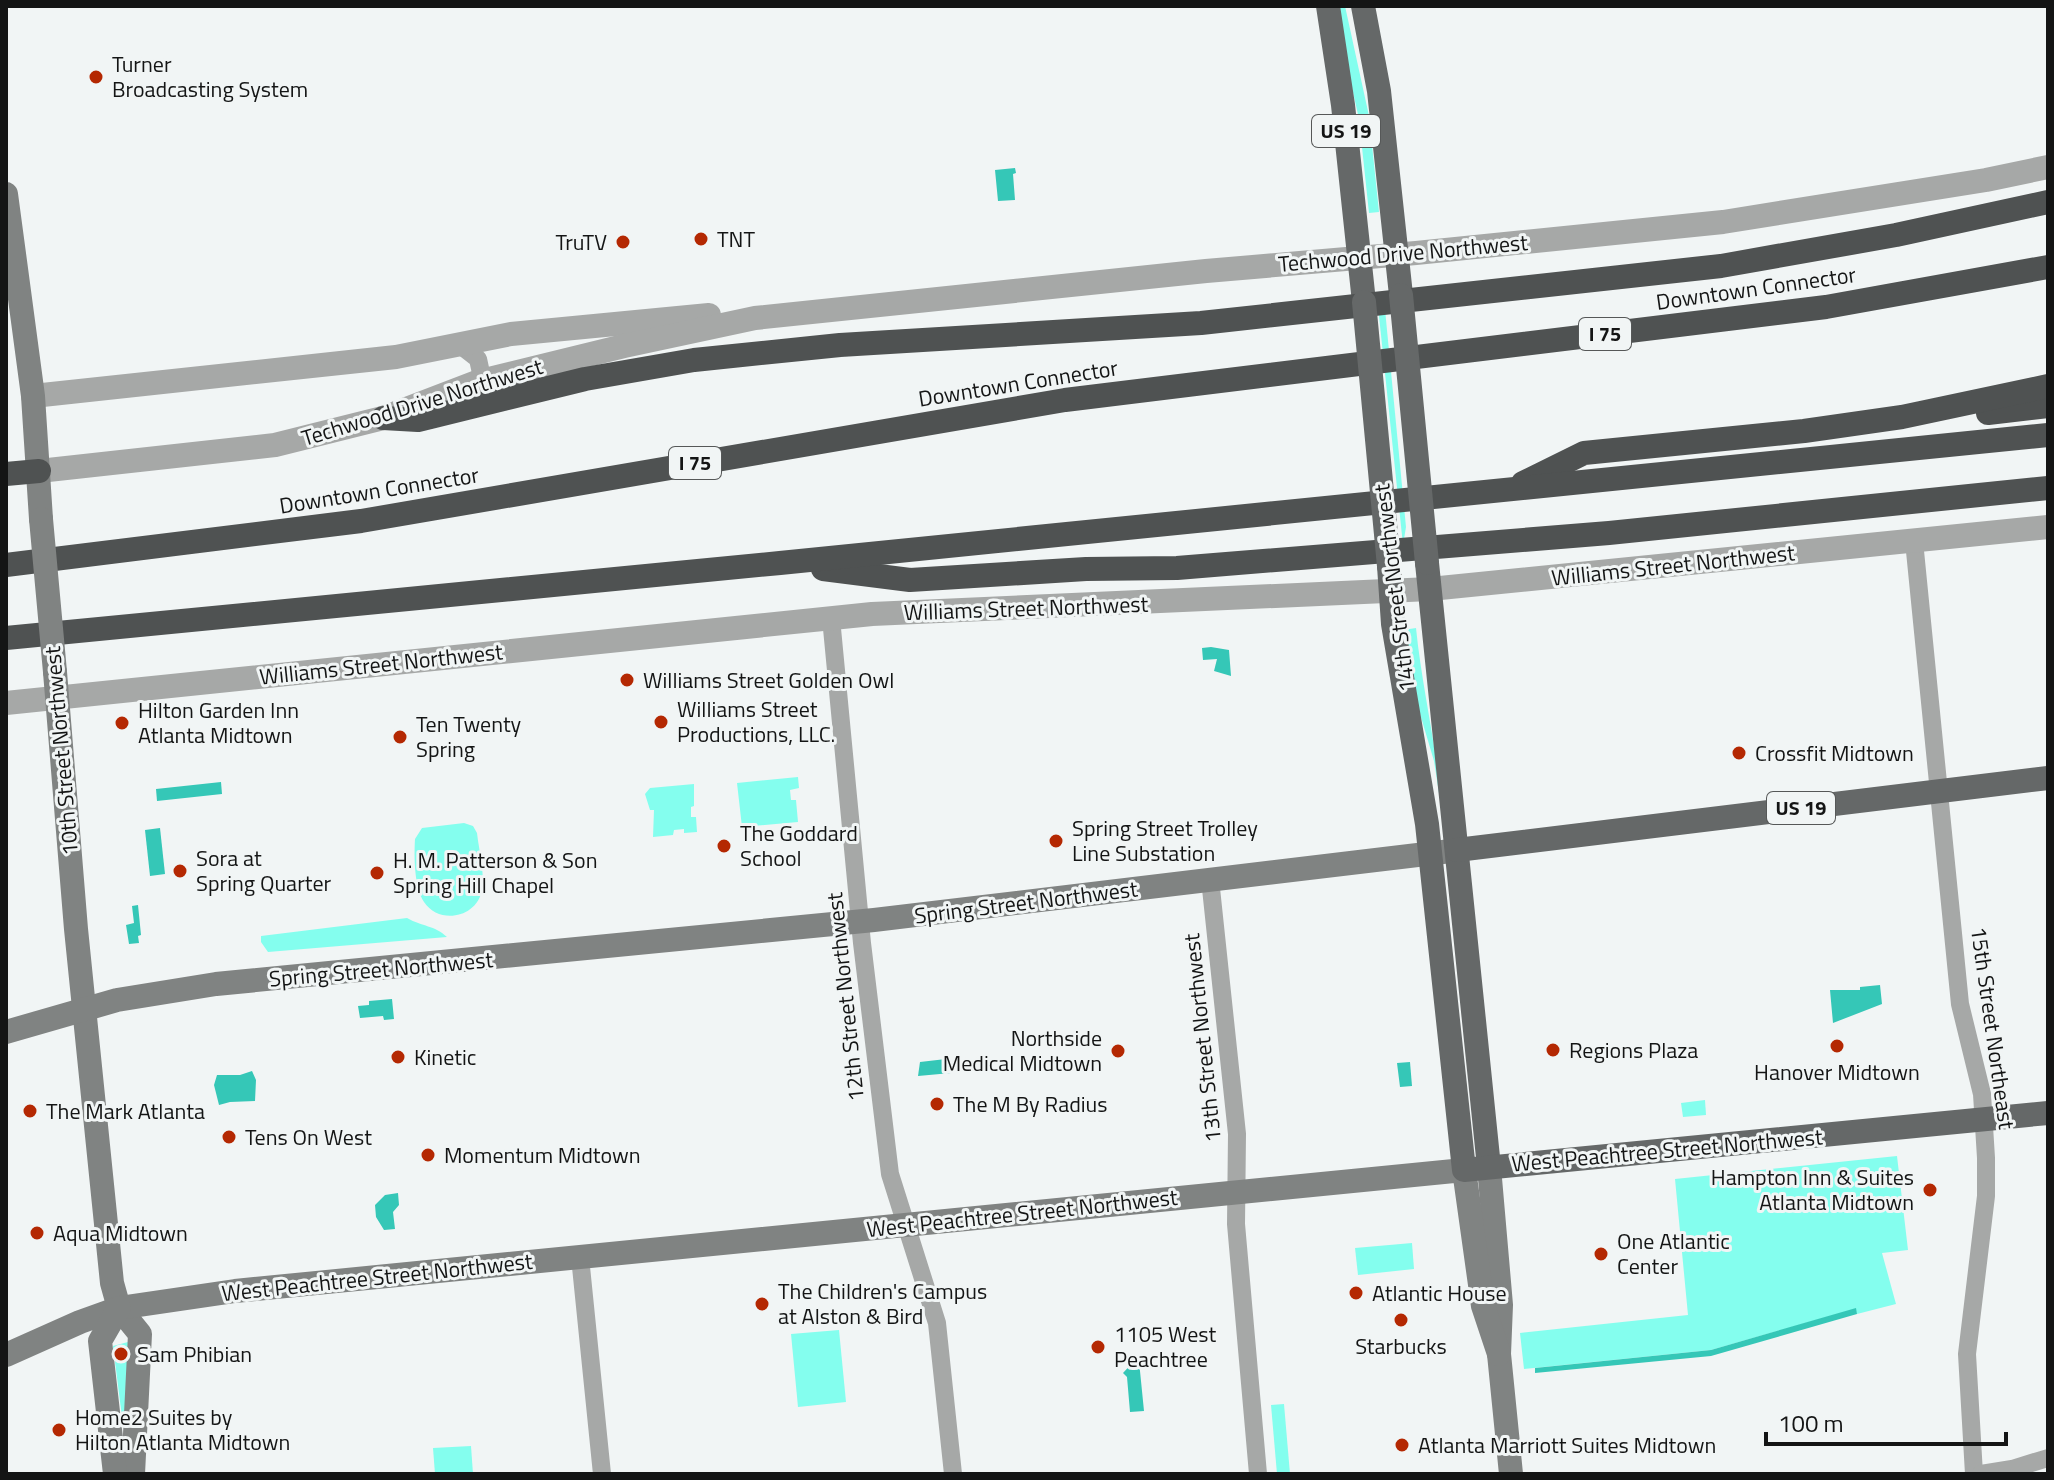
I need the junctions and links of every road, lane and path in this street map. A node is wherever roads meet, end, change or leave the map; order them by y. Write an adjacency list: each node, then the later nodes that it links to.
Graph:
1 (1328, 6): 7 (main road, 14th Street Northwest / US 19)
2 (1363, 6): 6 (main road, 14th Street Northwest / US 19)
3 (2048, 167): 6 (street, Techwood Drive Northwest)
4 (6, 194): 13 (main road, 10th Street Northwest)
5 (2048, 202): 16 (highway)
6 (1397, 254): 7 (street, Techwood Drive Northwest); 27 (main road, 14th Street Northwest / US 19, bridge)
7 (1359, 257): 9 (street, Techwood Drive Northwest); 26 (main road, 14th Street Northwest / US 19, bridge)
8 (2045, 265): 25 (highway, Downtown Connector / I 75)
9 (755, 318): 10 (street, Techwood Drive Northwest); 11 (street, Techwood Drive Northwest)
10 (460, 345): 11 (street); 13 (street, Techwood Drive Northwest)
11 (477, 382): 16 (street, Techwood Drive Northwest)
12 (2048, 386): 15 (highway)
13 (33, 396): 18 (main road, 10th Street Northwest)
14 (2048, 406): 15 (highway)
15 (1902, 417): 21 (highway)
16 (383, 418): 18 (street, Techwood Drive Northwest)
17 (2048, 435): 21 (highway)
18 (39, 471): 19 (highway); 30 (main road, 10th Street Northwest, bridge)
19 (6, 474)
20 (2048, 488): 24 (highway)
21 (1507, 491): 24 (highway)
22 (2048, 527): 23 (street, Williams Street Northwest)
23 (1914, 541): 27 (street, Williams Street Northwest); 33 (street, 15th Street Northeast)
24 (780, 563): 29 (highway)
25 (6, 565)
26 (1390, 578): 27 (street, Williams Street Northwest); 28 (street, Williams Street Northwest); 35 (main road, 14th Street Northwest / US 19)
27 (1430, 589): 34 (main road, 14th Street Northwest / US 19)
28 (831, 618): 30 (street, Williams Street Northwest); 37 (street, 12th Street Northwest)
29 (6, 638)
30 (57, 697): 31 (street, Williams Street Northwest); 38 (main road, 10th Street Northwest)
31 (6, 703)
32 (2048, 778): 33 (main road, Spring Street Northwest / US 19)
33 (1940, 791): 34 (main road, Spring Street Northwest / US 19); 41 (street, 15th Street Northeast)
34 (1457, 850): 35 (main road, Spring Street Northwest); 42 (main road, 14th Street Northwest)
35 (1431, 853): 36 (main road, Spring Street Northwest); 43 (main road, 14th Street Northwest / US 19)
36 (1210, 879): 37 (main road, Spring Street Northwest); 44 (street, 13th Street Northwest)
37 (860, 921): 38 (main road, Spring Street Northwest); 45 (street, 12th Street Northwest)
38 (84, 1010): 39 (main road, Spring Street Northwest); 47 (main road, 10th Street Northwest)
39 (6, 1032)
40 (2048, 1113): 41 (main road, West Peachtree Street Northwest)
41 (1984, 1120): 42 (main road, West Peachtree Street Northwest); 57 (street, 15th Street Northeast)
42 (1489, 1167): 43 (main road, West Peachtree Street Northwest); 48 (main road)
43 (1464, 1170): 44 (main road, West Peachtree Street Northwest); 48 (main road)
44 (1236, 1192): 45 (main road, West Peachtree Street Northwest); 55 (street, 13th Street Northwest)
45 (904, 1226): 46 (main road, West Peachtree Street Northwest); 54 (street, 12th Street Northwest)
46 (580, 1257): 47 (main road, West Peachtree Street Northwest); 53 (street)
47 (119, 1308): 49 (main road, West Peachtree Street Northwest); 51 (main road); 52 (main road)
48 (1499, 1354): 56 (main road)
49 (6, 1355)
50 (2048, 1458): 58 (street)
51 (115, 1474)
52 (133, 1474)
53 (602, 1474)
54 (953, 1474)
55 (1258, 1474)
56 (1511, 1474)
57 (1974, 1474)
58 (1981, 1474)

